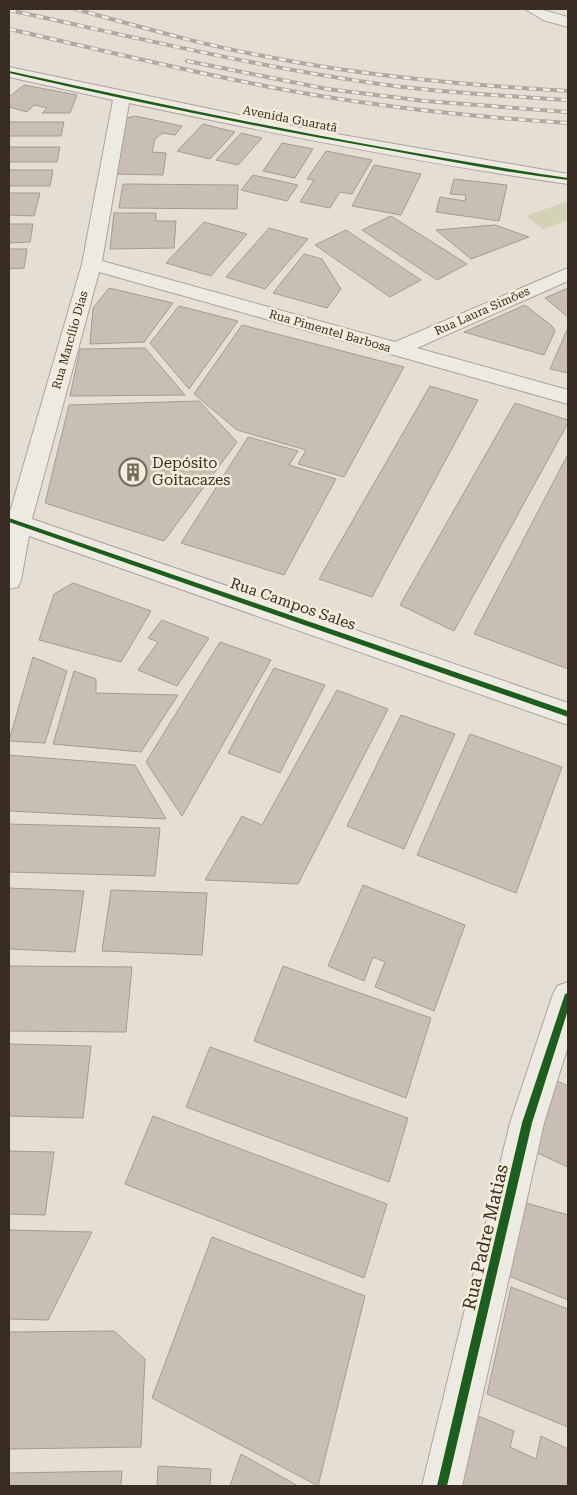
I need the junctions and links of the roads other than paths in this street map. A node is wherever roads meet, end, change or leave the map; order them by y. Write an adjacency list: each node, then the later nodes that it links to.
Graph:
1 (533, 9): 2 (street)
2 (568, 22)
3 (9, 72): 4 (street, Avenida Guaratã)
4 (122, 98): 5 (street, Avenida Guaratã); 6 (street, Rua Marcílio Dias)
5 (568, 179)
6 (92, 264): 8 (street, Rua Pimentel Barbosa); 10 (street, Rua Marcílio Dias)
7 (568, 274): 8 (street, Rua Laura Simões)
8 (396, 349): 9 (street, Rua Pimentel Barbosa)
9 (568, 397)
10 (14, 522): 11 (street, Rua Marcílio Dias); 12 (street, Rua Campos Sales)
11 (9, 580)
12 (568, 714)
13 (568, 997): 14 (street, Rua Padre Matias)
14 (442, 1486)

